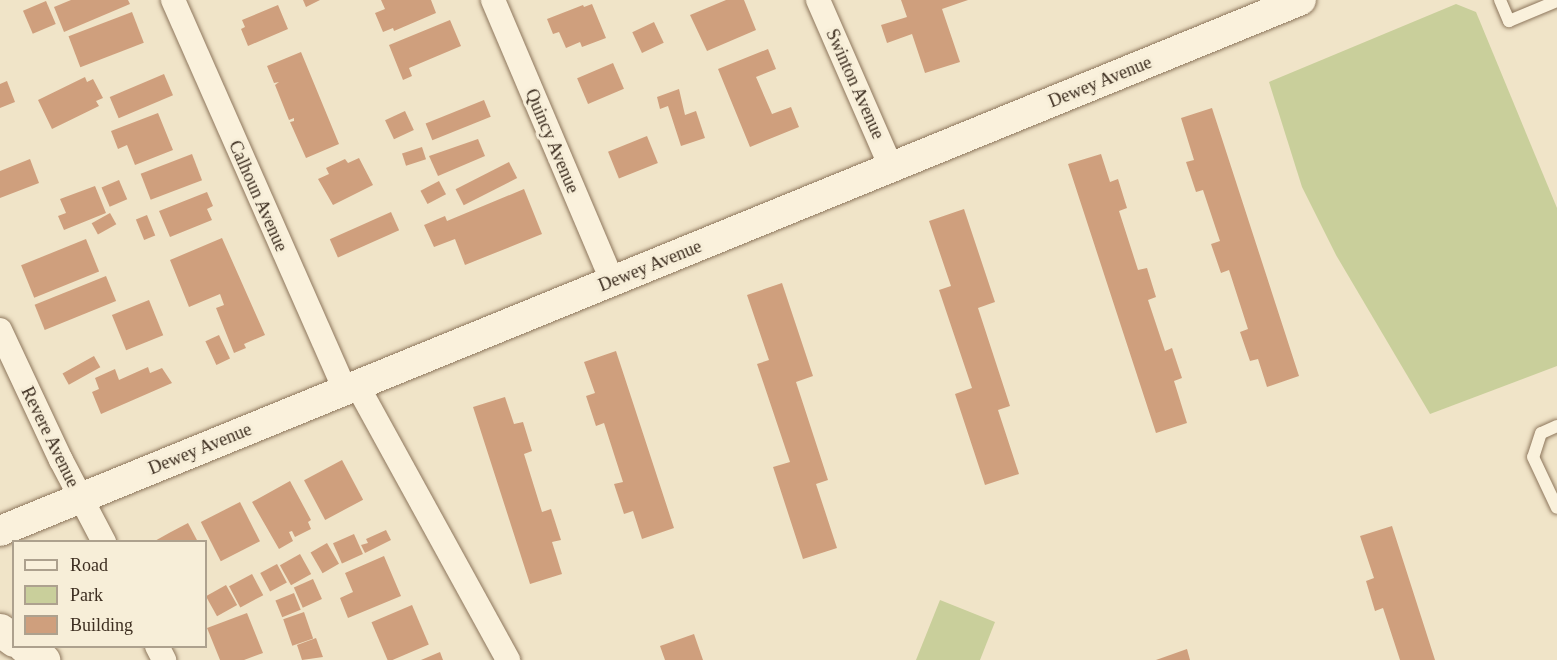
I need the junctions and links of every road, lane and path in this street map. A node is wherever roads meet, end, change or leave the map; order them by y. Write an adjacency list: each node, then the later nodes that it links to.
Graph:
1 (173, 0): 10 (street, Calhoun Avenue)
2 (493, 0): 8 (street, Quincy Avenue)
3 (818, 0): 7 (street, Swinton Avenue)
4 (1500, 0): 5 (lane)
5 (1557, 1)
6 (1284, 3): 7 (street, Dewey Avenue)
7 (891, 167): 8 (street, Dewey Avenue)
8 (612, 281): 10 (street, Dewey Avenue)
9 (0, 330): 12 (street, Revere Avenue)
10 (351, 388): 12 (street, Dewey Avenue); 18 (street, Calhoun Avenue)
11 (1557, 426): 13 (lane)
12 (81, 498): 14 (street, Dewey Avenue); 15 (street, Revere Avenue)
13 (1557, 508)
14 (0, 531)
15 (103, 540)
16 (27, 648): 17 (main road)
17 (44, 660)
18 (507, 660)

